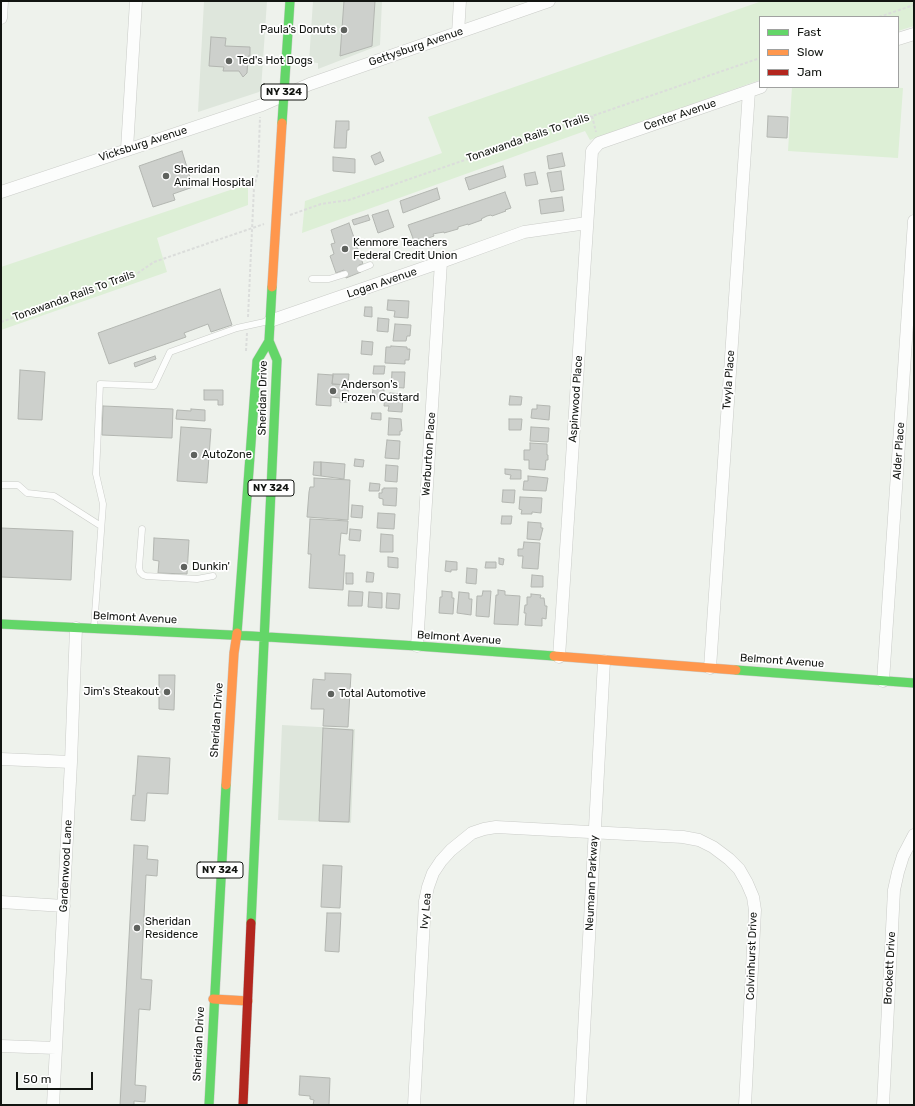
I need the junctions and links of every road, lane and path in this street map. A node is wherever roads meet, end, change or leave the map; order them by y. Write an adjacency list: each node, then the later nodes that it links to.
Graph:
1 (2, 1): 8 (street)
2 (136, 1): 18 (street)
3 (290, 1): 15 (main road, Sheridan Drive / NY 324)
4 (460, 1): 9 (street)
5 (549, 1): 9 (street, Gettysburg Avenue)
6 (914, 5): 7 (path)
7 (883, 16)
8 (1, 18)
9 (458, 33): 15 (street, Gettysburg Avenue)
10 (914, 34): 11 (street)
11 (899, 39)
12 (759, 58): 16 (path, Tonawanda Rails To Trails)
13 (759, 88): 14 (street, Center Avenue)
14 (749, 91): 17 (street, Center Avenue); 44 (street, Twyla Place)
15 (284, 95): 18 (street, Vicksburg Avenue); 29 (main road, Sheridan Drive / NY 324)
16 (592, 116): 17 (path); 20 (path, Tonawanda Rails To Trails)
17 (599, 143): 22 (street, Aspinwood Place)
18 (127, 149): 19 (street, Vicksburg Avenue)
19 (1, 192)
20 (295, 213)
21 (914, 221): 45 (street, Alder Place)
22 (587, 223): 24 (street, Logan Avenue); 42 (street, Aspinwood Place)
23 (258, 227): 30 (path, Tonawanda Rails To Trails)
24 (441, 262): 29 (street, Logan Avenue); 41 (street, Warburton Place)
25 (370, 266): 26 (lane)
26 (360, 268)
27 (345, 274): 28 (lane)
28 (312, 279)
29 (270, 321): 31 (main road, Sheridan Drive / NY 324); 33 (lane)
30 (1, 322)
31 (269, 341): 39 (main road, Sheridan Drive / NY 324); 40 (main road, Sheridan Drive / NY 324)
32 (1, 485): 33 (lane)
33 (101, 526): 38 (lane)
34 (142, 528): 35 (lane)
35 (213, 576)
36 (1, 624): 37 (main road, Belmont Avenue)
37 (76, 628): 38 (main road, Belmont Avenue); 48 (street, Gardenwood Lane)
38 (94, 629): 39 (main road, Belmont Avenue)
39 (236, 635): 40 (main road, Belmont Avenue); 53 (main road, Sheridan Drive / NY 324)
40 (264, 637): 41 (main road, Belmont Avenue); 54 (main road, Sheridan Drive / NY 324)
41 (417, 646): 42 (main road, Belmont Avenue)
42 (559, 657): 43 (main road, Belmont Avenue)
43 (604, 661): 44 (main road, Belmont Avenue); 49 (street, Neumann Parkway)
44 (710, 668): 45 (main road, Belmont Avenue)
45 (884, 681): 46 (main road, Belmont Avenue)
46 (914, 683)
47 (1, 759): 48 (street)
48 (71, 762): 52 (street, Gardenwood Lane)
49 (595, 832): 60 (street, Ivy Lea); 61 (street, Neumann Parkway); 62 (street, Colvinhurst Drive)
50 (914, 835): 63 (street, Brockett Drive)
51 (1, 902): 52 (street)
52 (64, 906): 56 (street, Gardenwood Lane)
53 (213, 999): 54 (main road); 58 (main road, Sheridan Drive / NY 324)
54 (248, 1001): 59 (main road, Sheridan Drive / NY 324)
55 (1, 1046): 56 (street)
56 (56, 1048): 57 (street, Gardenwood Lane)
57 (53, 1105)
58 (209, 1105)
59 (243, 1105)
60 (414, 1105)
61 (580, 1105)
62 (745, 1105)
63 (883, 1105)

